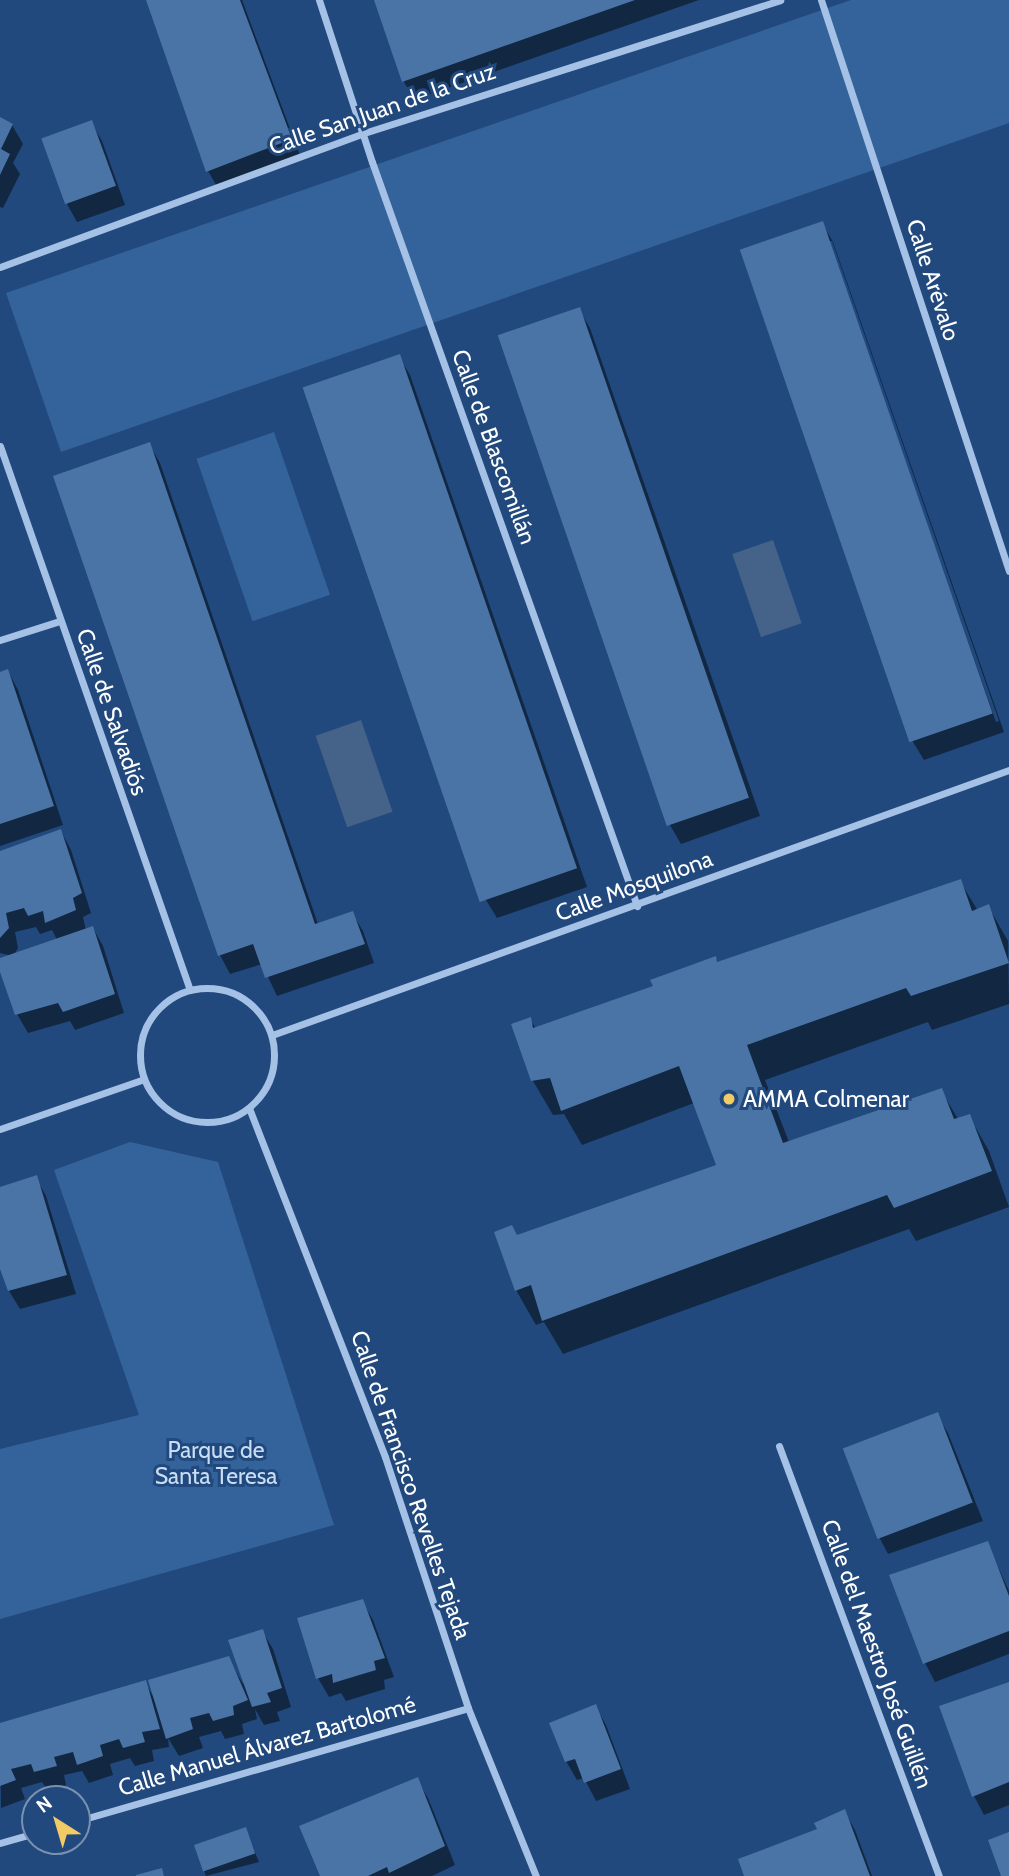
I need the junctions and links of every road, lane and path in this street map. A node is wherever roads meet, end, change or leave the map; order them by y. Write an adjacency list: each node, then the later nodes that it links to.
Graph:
1 (319, 0): 4 (street, Calle de Blascomillán)
2 (780, 0): 4 (street, Calle San Juan de la Cruz)
3 (821, 0): 7 (street, Calle Arévalo)
4 (364, 133): 5 (street, Calle San Juan de la Cruz); 11 (street, Calle de Blascomillán)
5 (0, 267)
6 (0, 446): 8 (street, Calle de Salvadiós)
7 (1009, 571)
8 (60, 621): 9 (street); 12 (street, Calle de Salvadiós)
9 (0, 640)
10 (1009, 770): 11 (street, Calle Mosquilona)
11 (637, 906): 13 (street, Calle Mosquilona)
12 (190, 990): 13 (street); 14 (street)
13 (272, 1035): 15 (street)
14 (144, 1079): 15 (street); 16 (street)
15 (249, 1108): 18 (street, Calle de Francisco Revelles Tejada)
16 (0, 1129)
17 (779, 1446): 23 (street, Calle del Maestro José Guillén)
18 (468, 1708): 19 (street, Calle Manuel Álvarez Bartolomé); 22 (street, Calle de Francisco Revelles Tejada)
19 (91, 1817)
20 (21, 1837): 21 (street)
21 (0, 1843)
22 (536, 1876)
23 (939, 1876)

